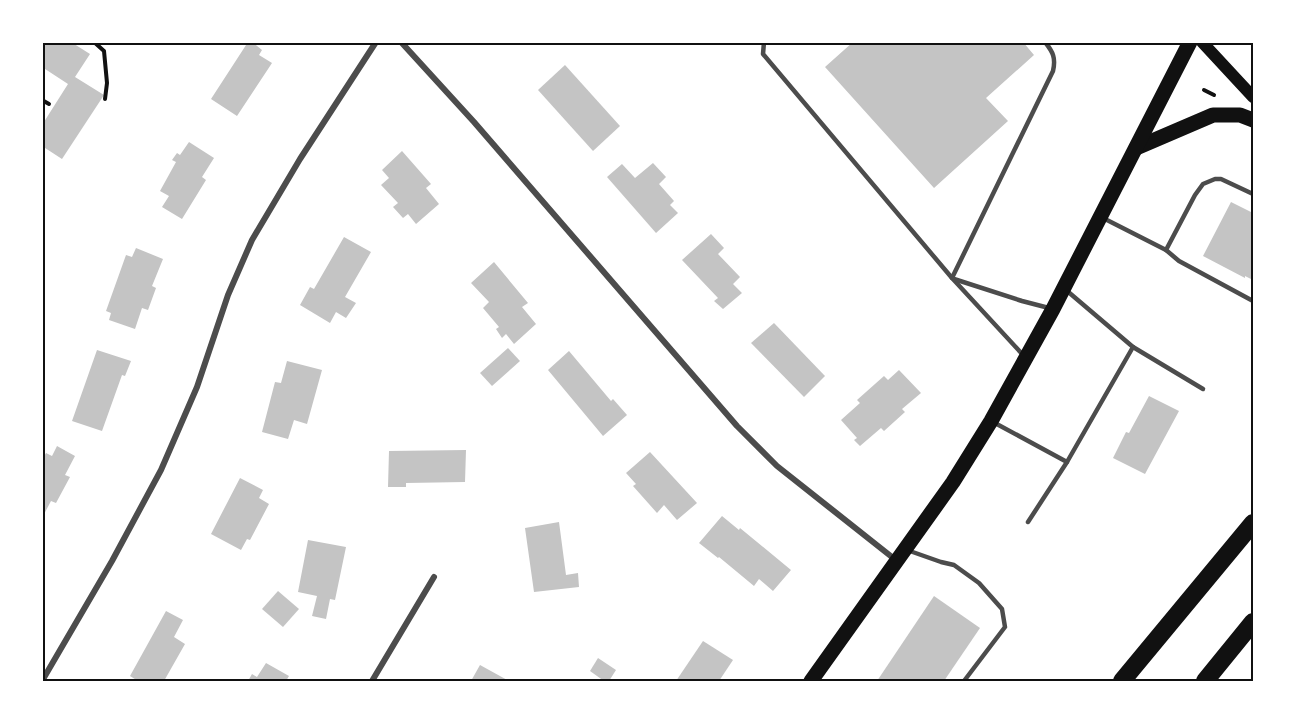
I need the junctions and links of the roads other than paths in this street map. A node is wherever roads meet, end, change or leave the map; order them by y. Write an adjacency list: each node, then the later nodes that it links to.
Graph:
1 (376, 42): 27 (street)
2 (401, 42): 24 (street)
3 (765, 42): 13 (lane)
4 (1045, 42): 13 (lane)
5 (1190, 42): 9 (main road)
6 (1202, 42): 7 (main road)
7 (1253, 97)
8 (1253, 120): 9 (main road)
9 (1136, 148): 11 (main road)
10 (1253, 194): 12 (lane)
11 (1100, 217): 12 (lane); 14 (main road)
12 (1166, 250): 15 (lane)
13 (952, 278): 16 (lane); 18 (lane)
14 (1064, 288): 16 (main road); 17 (lane)
15 (1253, 301)
16 (1053, 309): 18 (main road)
17 (1133, 346): 19 (lane); 21 (lane)
18 (1026, 358): 20 (main road)
19 (1203, 389)
20 (991, 421): 21 (lane); 24 (main road)
21 (1067, 462): 22 (lane)
22 (1028, 522)
23 (1253, 523): 31 (highway)
24 (902, 555): 29 (main road); 30 (lane)
25 (434, 577): 28 (street)
26 (1253, 622): 32 (highway)
27 (42, 681)
28 (372, 681)
29 (812, 681)
30 (964, 681)
31 (1122, 681)
32 (1204, 681)

